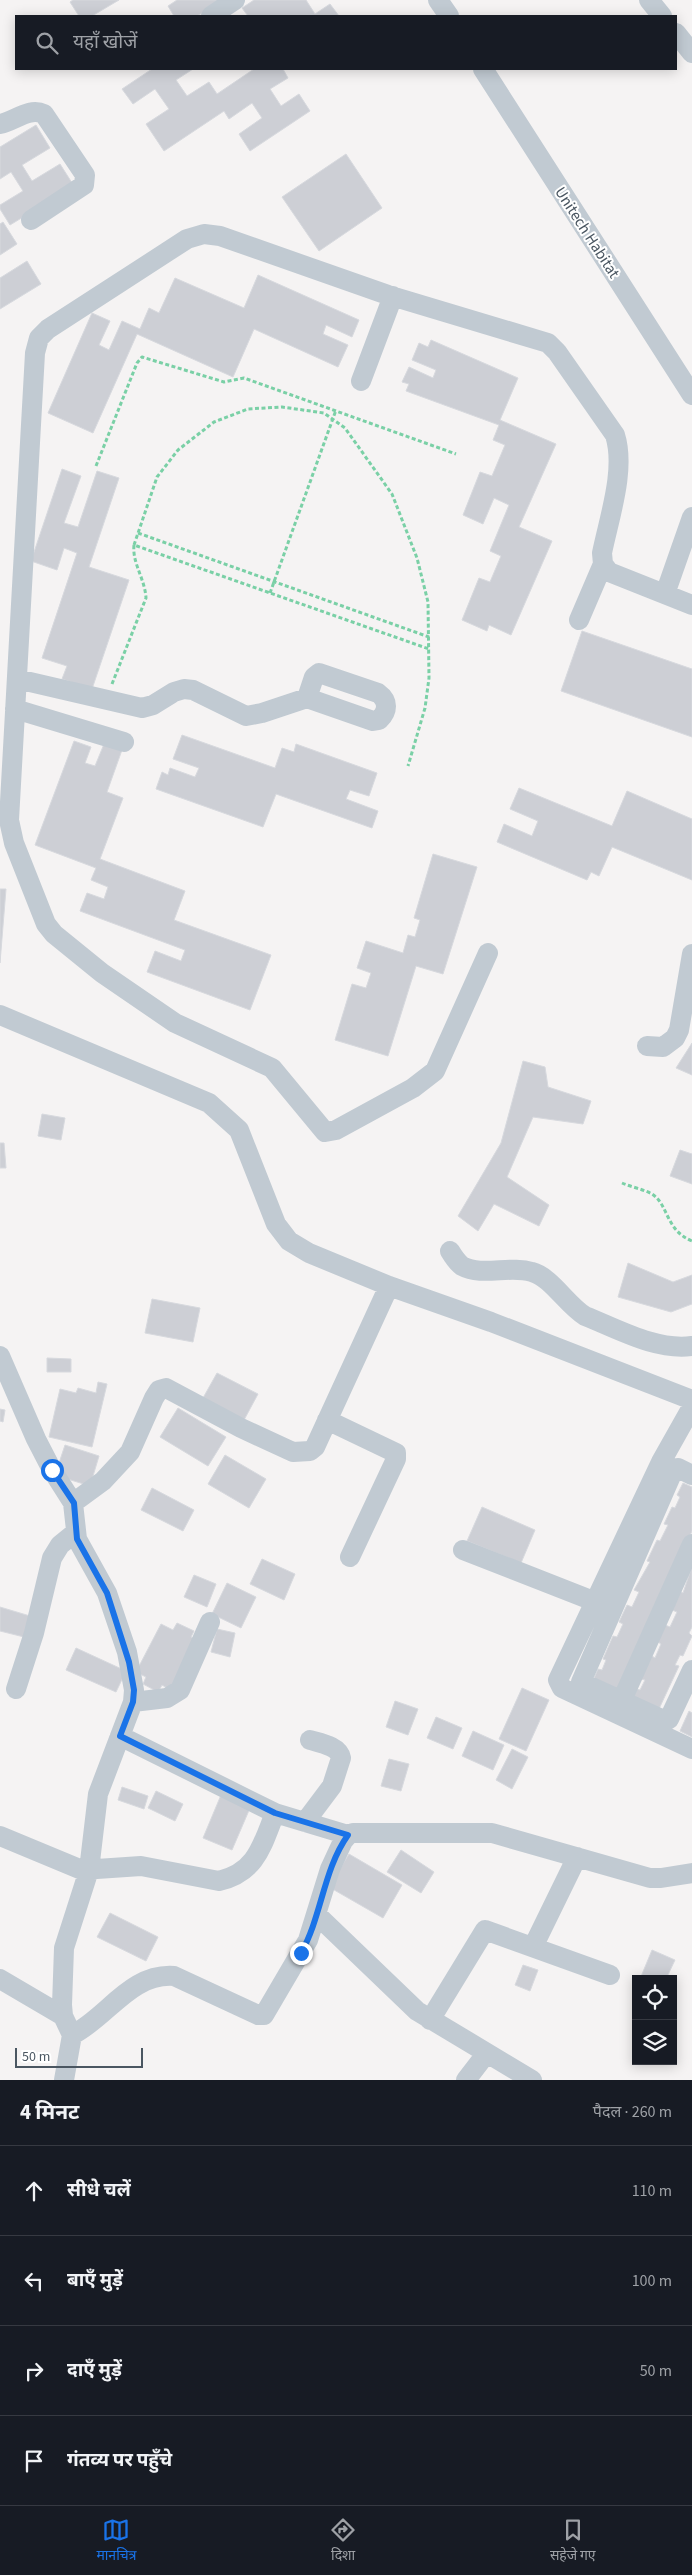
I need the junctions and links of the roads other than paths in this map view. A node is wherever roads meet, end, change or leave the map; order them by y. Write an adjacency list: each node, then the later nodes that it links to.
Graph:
1 (235, 0): 4 (street)
2 (438, 0): 5 (street)
3 (649, 0): 6 (street)
4 (212, 15)
5 (448, 15)
6 (661, 15)
7 (677, 34): 8 (street)
8 (692, 53)
9 (484, 70): 14 (street, Unitech Habitat)
10 (0, 124): 11 (street)
11 (31, 220)
12 (393, 296): 13 (street); 16 (street); 20 (street)
13 (361, 381)
14 (692, 395)
15 (692, 517): 17 (street)
16 (603, 564): 17 (street); 19 (street)
17 (665, 594): 18 (street)
18 (692, 604)
19 (578, 620)
20 (17, 679): 21 (street); 22 (street)
21 (307, 698)
22 (15, 708): 23 (street); 24 (street)
23 (124, 742)
24 (488, 953)
25 (692, 954): 27 (street)
26 (0, 1015): 29 (street)
27 (647, 1046)
28 (450, 1251): 30 (street)
29 (389, 1286): 32 (street); 34 (street)
30 (692, 1346)
31 (0, 1356): 36 (street)
32 (692, 1400)
33 (692, 1407): 41 (street)
34 (327, 1420): 36 (street); 40 (street)
35 (692, 1475): 46 (street)
36 (74, 1503): 37 (street)
37 (76, 1532): 44 (street); 47 (street)
38 (692, 1544): 46 (street)
39 (463, 1550): 41 (street)
40 (350, 1557)
41 (596, 1602): 50 (street)
42 (210, 1622): 47 (street)
43 (692, 1670): 45 (street)
44 (16, 1689)
45 (687, 1694): 46 (street)
46 (622, 1700)
47 (133, 1702): 48 (street)
48 (120, 1736): 51 (street); 56 (street)
49 (310, 1740): 52 (street)
50 (692, 1749)
51 (275, 1813): 52 (street); 56 (street)
52 (305, 1822): 53 (street)
53 (348, 1835): 55 (street); 58 (street)
54 (0, 1836): 56 (street)
55 (576, 1857): 57 (street); 59 (street)
56 (89, 1870): 62 (street)
57 (692, 1873)
58 (317, 1914): 63 (street); 64 (street)
59 (533, 1947): 60 (street); 63 (street)
60 (610, 1975)
61 (0, 1979): 62 (street)
62 (64, 2016): 64 (street)
63 (430, 2020): 65 (street)
64 (72, 2035): 66 (street)
65 (486, 2054): 67 (street); 68 (street)
66 (64, 2080)
67 (466, 2080)
68 (532, 2080)

